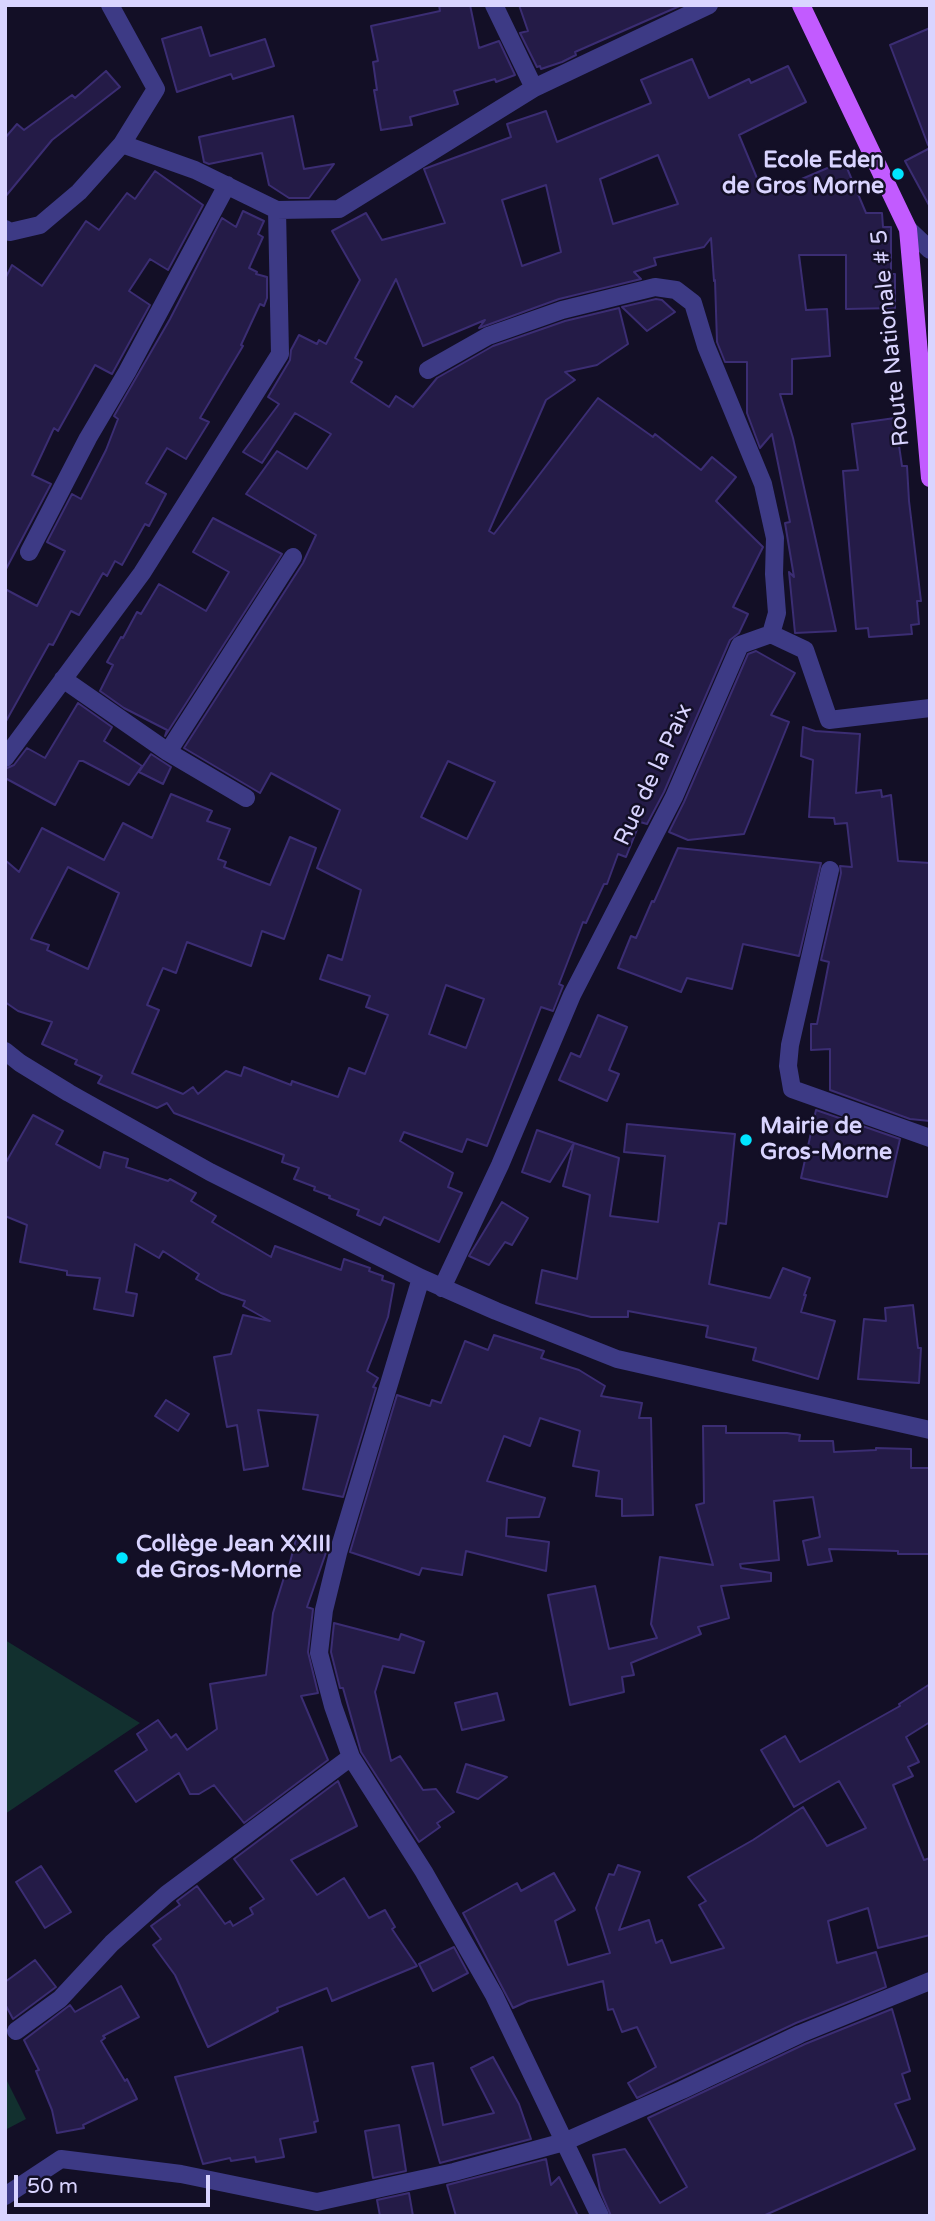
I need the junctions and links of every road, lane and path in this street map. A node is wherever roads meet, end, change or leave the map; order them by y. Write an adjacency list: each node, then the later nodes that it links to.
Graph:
1 (110, 5): 6 (street)
2 (494, 5): 5 (street)
3 (709, 5): 5 (street)
4 (801, 5): 10 (main road, Route Nationale # 5)
5 (534, 88): 8 (street)
6 (122, 144): 7 (street); 9 (street)
7 (227, 185): 8 (street); 14 (street)
8 (277, 210): 17 (street)
9 (5, 229)
10 (908, 229): 11 (street); 13 (main road, Route Nationale # 5)
11 (930, 250)
12 (428, 370): 16 (street)
13 (930, 478)
14 (29, 552)
15 (293, 557): 19 (street)
16 (771, 634): 18 (street); 26 (street, Rue de la Paix)
17 (63, 679): 19 (street); 20 (street)
18 (930, 708)
19 (168, 752): 21 (street)
20 (5, 758)
21 (246, 798)
22 (830, 870): 24 (street)
23 (5, 1051): 25 (street)
24 (930, 1138)
25 (421, 1278): 26 (street); 28 (street)
26 (442, 1288): 27 (street)
27 (930, 1430)
28 (351, 1757): 30 (street); 31 (street)
29 (930, 1980): 31 (street)
30 (16, 2031)
31 (564, 2142): 32 (street); 33 (street)
32 (5, 2196)
33 (600, 2216)

